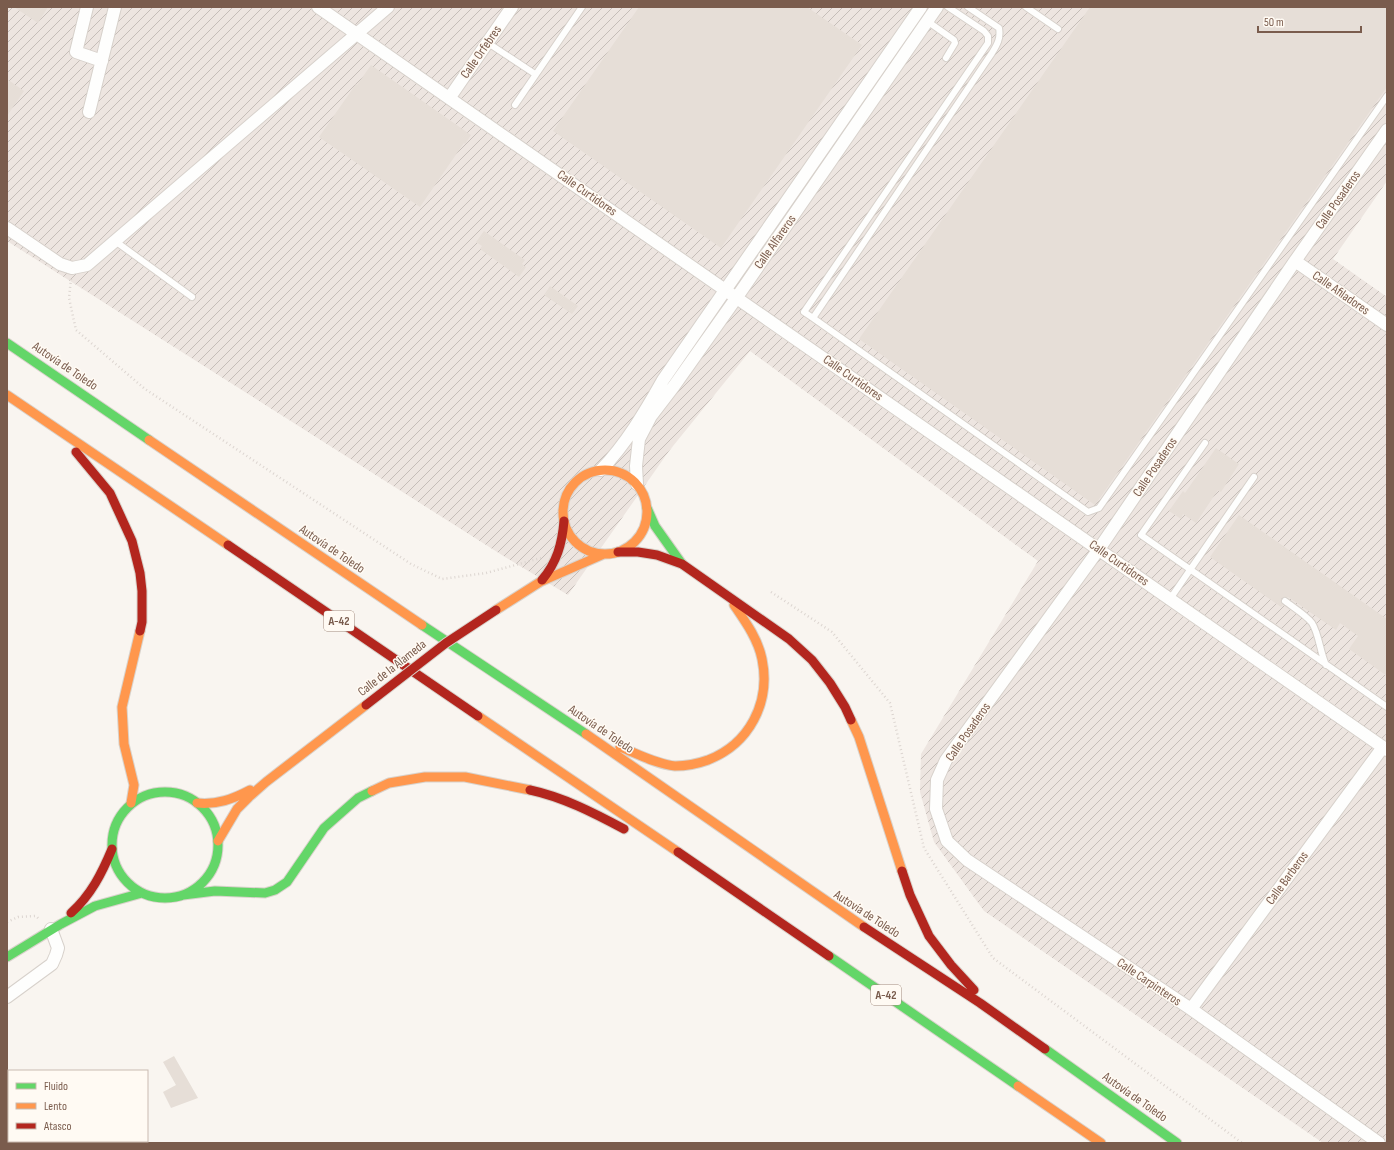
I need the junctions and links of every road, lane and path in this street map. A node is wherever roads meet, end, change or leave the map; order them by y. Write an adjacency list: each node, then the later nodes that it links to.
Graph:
1 (88, 7): 16 (street)
2 (115, 7): 16 (street)
3 (318, 7): 13 (street, Calle Curtidores)
4 (388, 7): 13 (street)
5 (512, 7): 14 (street, Calle Orfebres)
6 (582, 7): 17 (lane)
7 (921, 7): 27 (street, Calle Alfareros)
8 (948, 7): 30 (lane)
9 (968, 7): 30 (lane)
10 (1026, 7): 12 (lane)
11 (931, 12): 15 (lane); 29 (street, Calle Alfareros)
12 (1058, 29)
13 (357, 34): 19 (street, Calle Curtidores); 24 (street)
14 (488, 43): 17 (lane); 19 (street, Calle Orfebres)
15 (946, 58)
16 (102, 61): 21 (street)
17 (535, 74): 20 (lane)
18 (1387, 96): 30 (lane)
19 (450, 97): 27 (street, Calle Curtidores)
20 (514, 105)
21 (89, 112)
22 (1387, 130): 25 (street, Calle Posaderos)
23 (7, 228): 26 (street)
24 (115, 241): 26 (street); 28 (lane)
25 (1295, 261): 31 (street, Calle Afiladores); 41 (street, Calle Posaderos)
26 (72, 268): 44 (path)
27 (725, 289): 29 (street, Calle Curtidores); 36 (street, Calle Alfareros)
28 (192, 297)
29 (737, 297): 38 (street, Calle Alfareros); 41 (street, Calle Curtidores)
30 (813, 318)
31 (1387, 325)
32 (7, 343): 53 (main road, Autovía de Toledo)
33 (7, 396): 34 (main road, A-42)
34 (53, 427): 57 (main road); 62 (main road, A-42)
35 (1205, 443): 46 (lane)
36 (601, 470): 38 (main road); 40 (main road)
37 (1254, 477): 46 (lane)
38 (637, 484): 39 (main road)
39 (647, 508): 42 (main road); 45 (main road)
40 (564, 519): 43 (main road); 47 (main road, Calle de la Alameda)
41 (1099, 549): 49 (street, Calle Curtidores); 58 (street, Calle Posaderos)
42 (618, 552): 43 (main road); 45 (main road)
43 (604, 554): 47 (main road, Calle de la Alameda)
44 (541, 558)
45 (682, 564): 48 (main road)
46 (1190, 569): 49 (lane); 51 (lane)
47 (540, 582): 55 (main road, Calle de la Alameda, bridge)
48 (727, 597): 53 (main road); 70 (main road)
49 (1170, 599): 54 (street, Calle Curtidores)
50 (1285, 601): 51 (lane)
51 (1326, 665): 52 (lane)
52 (1387, 708)
53 (591, 737): 70 (main road, Autovía de Toledo)
54 (1385, 749): 71 (street, Calle Barberos)
55 (266, 782): 56 (main road, Calle de la Alameda); 60 (main road, Calle de la Alameda)
56 (197, 803): 57 (main road, Calle de la Alameda); 60 (main road, Calle de la Alameda)
57 (131, 804): 63 (main road, Calle de la Alameda)
58 (936, 809): 71 (street, Calle Carpinteros)
59 (634, 835): 65 (main road)
60 (218, 841): 65 (main road, Calle de la Alameda)
61 (647, 842): 62 (main road)
62 (671, 847): 72 (main road, A-42)
63 (112, 849): 64 (main road, Calle de la Alameda); 67 (main road, Calle de la Alameda)
64 (142, 893): 65 (main road, Calle de la Alameda); 67 (main road, Calle de la Alameda)
65 (183, 895)
66 (7, 922): 67 (path)
67 (54, 927): 68 (main road, Calle de la Alameda); 69 (street)
68 (7, 957)
69 (7, 997)
70 (980, 1003): 73 (main road, Autovía de Toledo)
71 (1191, 1009): 74 (street, Calle Carpinteros)
72 (1101, 1143)
73 (1177, 1143)
74 (1379, 1143)

